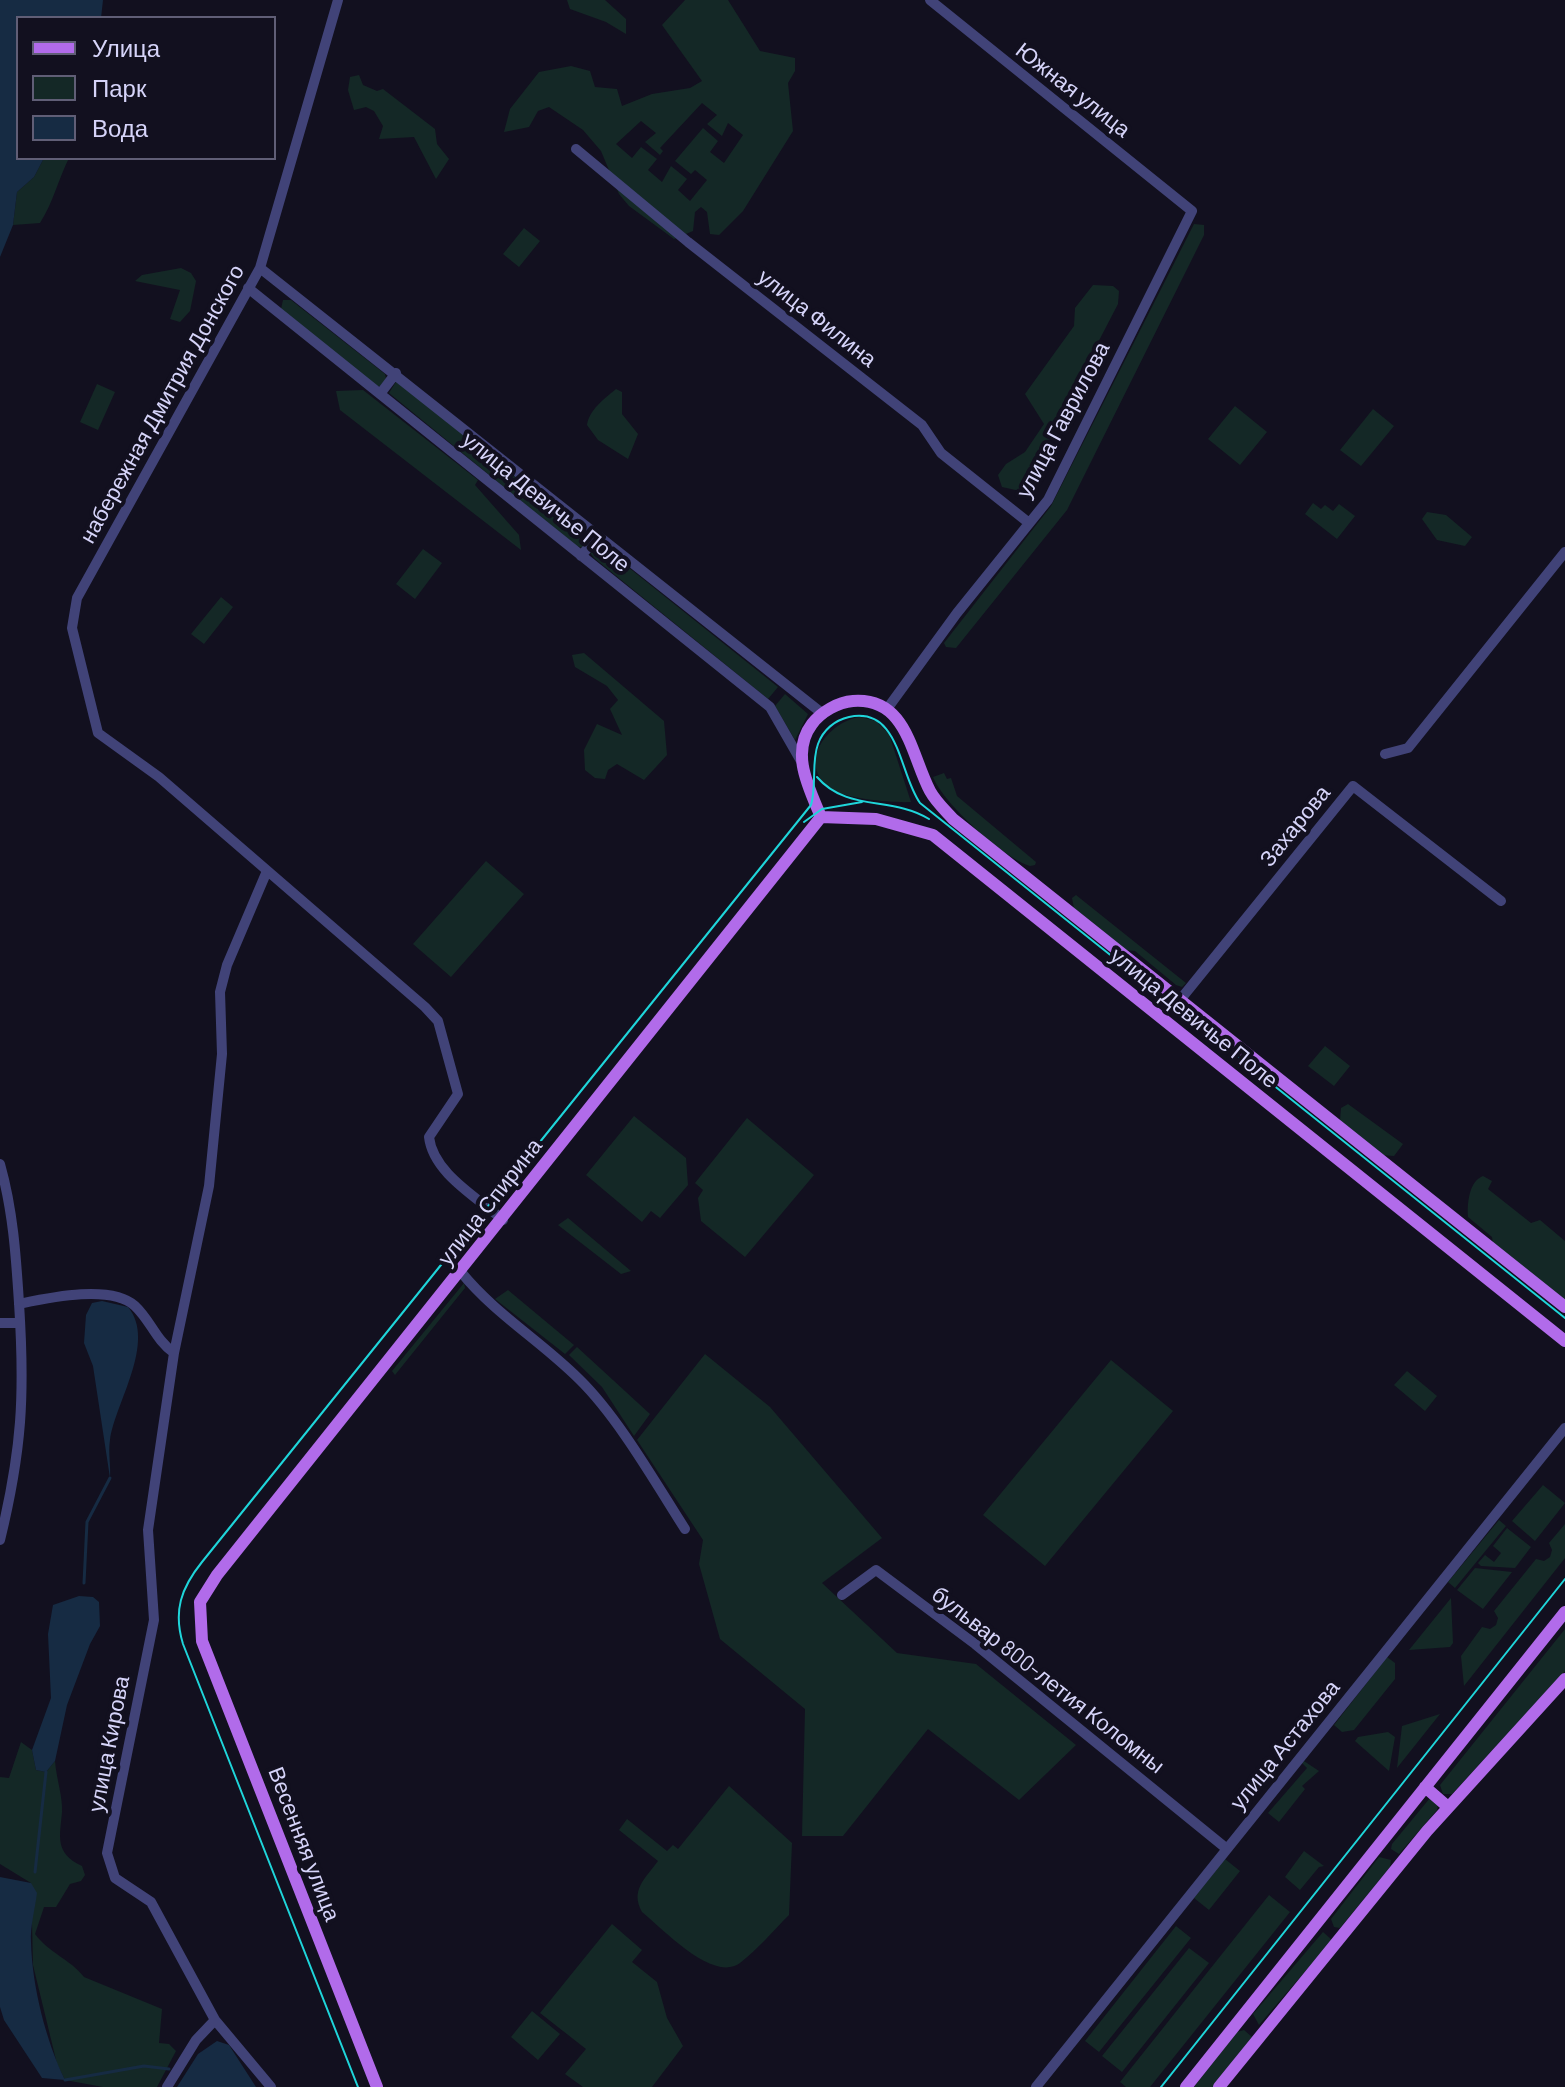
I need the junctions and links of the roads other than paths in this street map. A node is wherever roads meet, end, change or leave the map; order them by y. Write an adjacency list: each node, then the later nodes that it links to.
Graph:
1 (338, 0): 5 (street, набережная Дмитрия Донского)
2 (930, 0): 4 (street, Южная улица)
3 (576, 149): 9 (street, улица Филина)
4 (1192, 211): 9 (street, улица Гаврилова)
5 (260, 268): 6 (street, набережная Дмитрия Донского); 7 (street, улица Девичье Поле)
6 (248, 288): 8 (street, улица Девичье Поле); 18 (street, набережная Дмитрия Донского)
7 (396, 373): 8 (street); 10 (street, улица Девичье Поле)
8 (380, 394): 12 (street, улица Девичье Поле)
9 (1029, 523): 13 (street, улица Гаврилова)
10 (597, 537): 12 (street); 14 (street, улица Девичье Поле)
11 (1565, 552): 15 (street)
12 (581, 556): 16 (street, улица Девичье Поле)
13 (887, 709): 14 (main road); 20 (main road, улица Девичье Поле)
14 (823, 714): 16 (main road)
15 (1385, 754)
16 (801, 761): 17 (main road, улица Девичье Поле)
17 (821, 817): 22 (main road, улица Спирина); 28 (main road, улица Девичье Поле)
18 (267, 871): 22 (street); 29 (street, улица Кирова)
19 (1501, 901): 20 (street, Захарова)
20 (1180, 1000): 25 (main road, улица Девичье Поле)
21 (0, 1164): 24 (street)
22 (503, 1220): 23 (main road, улица Спирина)
23 (461, 1272): 31 (street); 35 (main road, улица Спирина)
24 (19, 1304): 27 (street); 29 (street)
25 (1565, 1307)
26 (0, 1323): 27 (street)
27 (20, 1323): 32 (street)
28 (1565, 1341)
29 (174, 1353): 45 (street, улица Кирова)
30 (1565, 1428): 40 (street, улица Астахова)
31 (685, 1529)
32 (0, 1540)
33 (842, 1595): 40 (street, бульвар 800-летия Коломны)
34 (1565, 1612): 37 (main road)
35 (199, 1614): 49 (main road, Весенняя улица)
36 (1565, 1679): 38 (main road)
37 (1425, 1787): 38 (main road); 39 (main road)
38 (1448, 1807): 41 (main road)
39 (1379, 1846): 41 (main road); 42 (main road)
40 (1227, 1849): 50 (street, улица Астахова)
41 (1401, 1863): 43 (main road)
42 (1321, 1920): 43 (main road); 44 (main road)
43 (1343, 1935): 46 (main road)
44 (1240, 2019): 46 (main road); 51 (main road)
45 (215, 2020): 47 (street); 48 (street, улица Кирова)
46 (1261, 2036): 52 (main road)
47 (167, 2087)
48 (271, 2087)
49 (377, 2087)
50 (1036, 2087)
51 (1186, 2087)
52 (1219, 2087)

